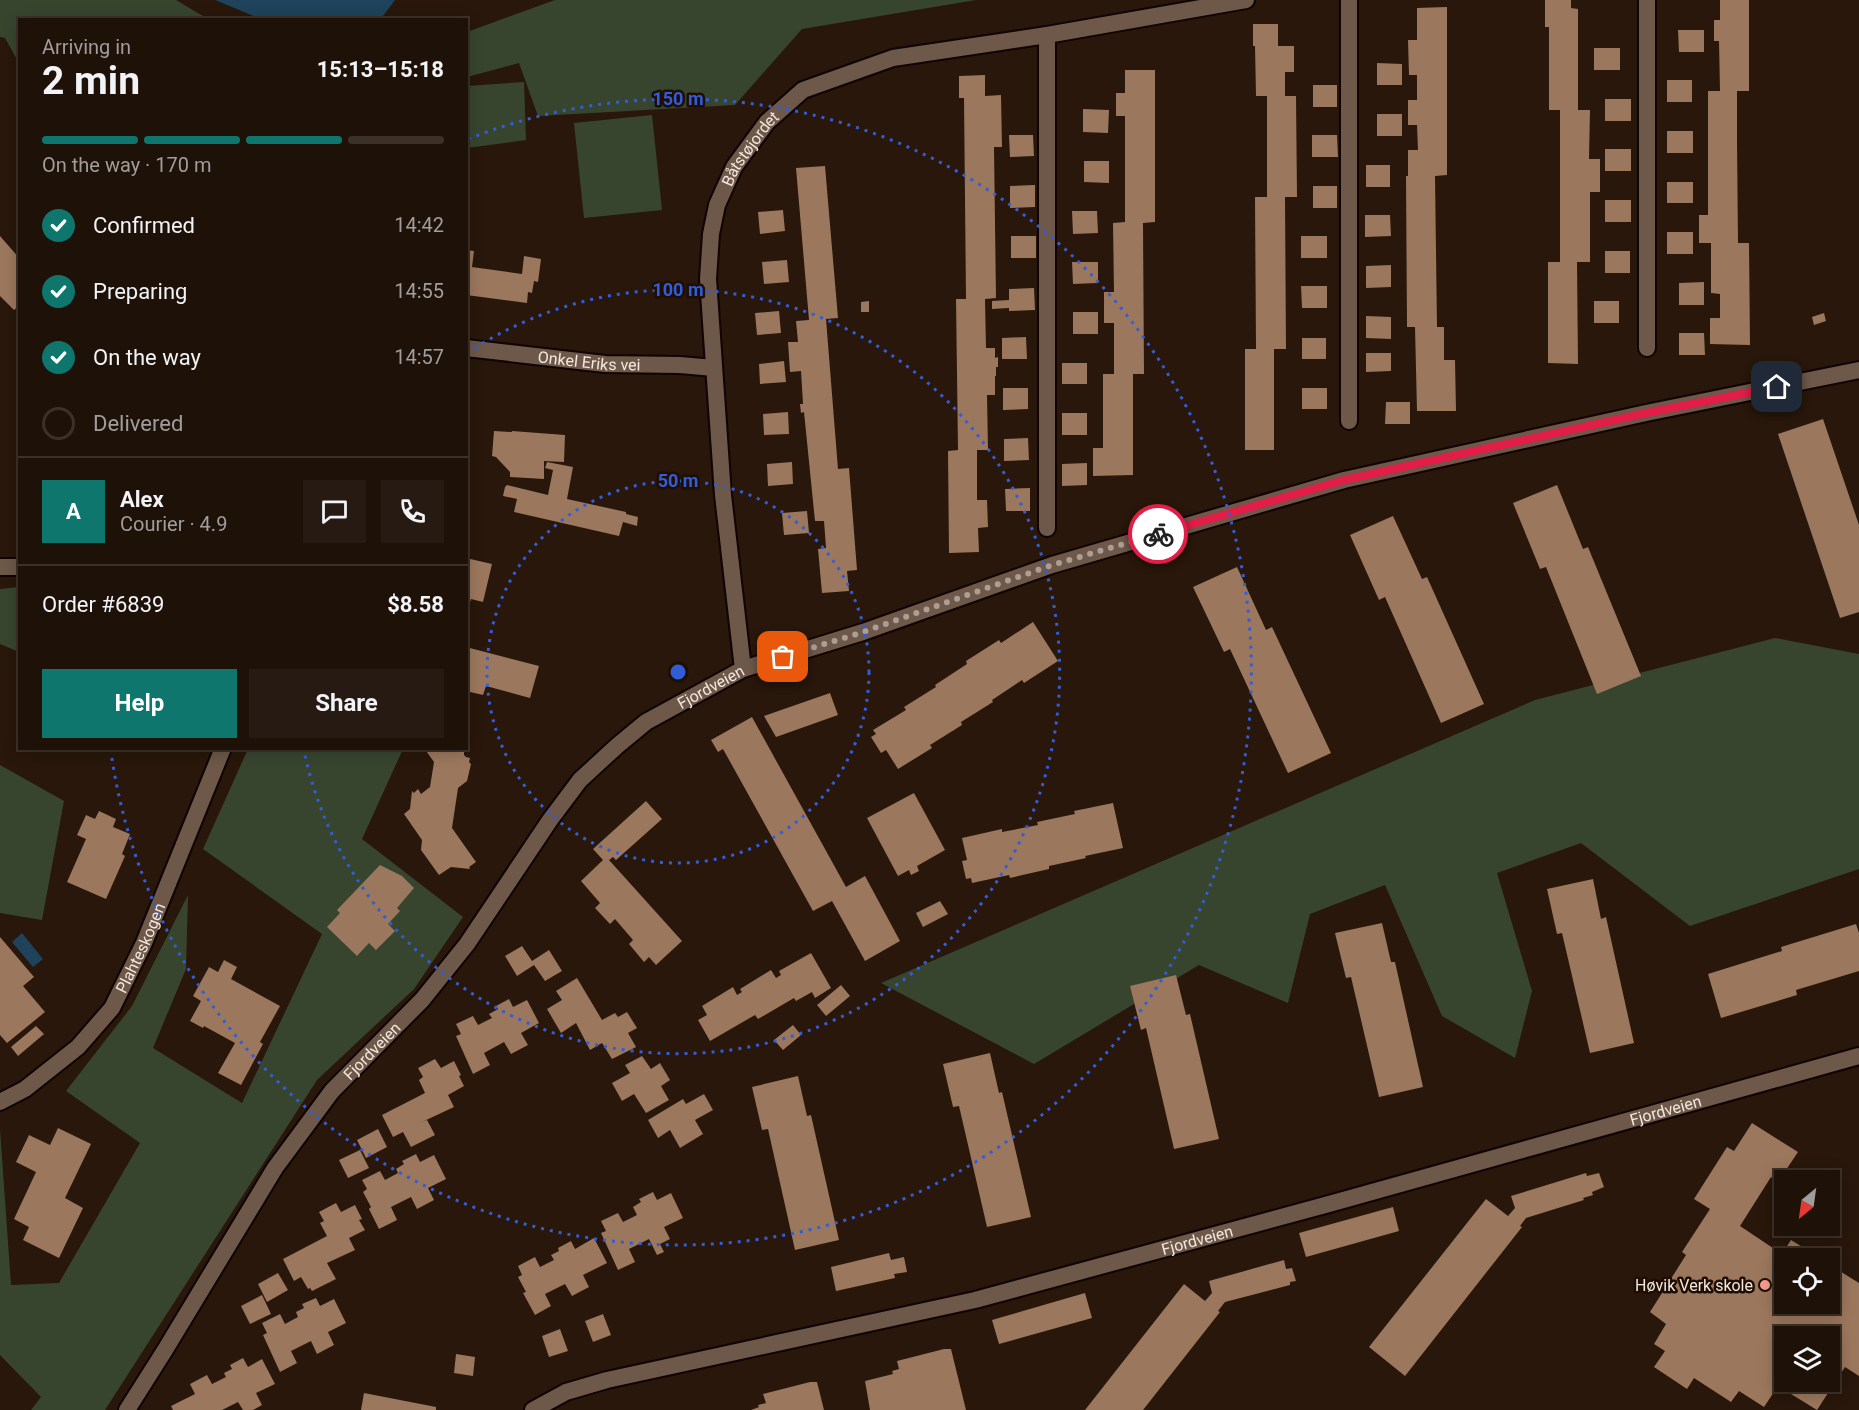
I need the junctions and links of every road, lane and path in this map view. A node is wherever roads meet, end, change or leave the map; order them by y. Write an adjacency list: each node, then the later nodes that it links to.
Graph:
1 (1246, 0): 4 (street, Båtstøjordet)
2 (1349, 0): 9 (street)
3 (1647, 0): 6 (street)
4 (1047, 35): 7 (street, Båtstøjordet); 10 (street)
5 (468, 348): 7 (street, Onkel Eriks vei)
6 (1647, 348)
7 (714, 368): 13 (street, Båtstøjordet)
8 (1859, 370): 13 (street, Fjordveien)
9 (1349, 421)
10 (1047, 528)
11 (0, 567): 12 (street)
12 (18, 567)
13 (743, 669): 17 (street, Fjordveien)
14 (222, 750): 16 (street, Plahteskogen)
15 (1859, 1056): 18 (street, Fjordveien)
16 (0, 1102)
17 (127, 1410)
18 (533, 1410)

